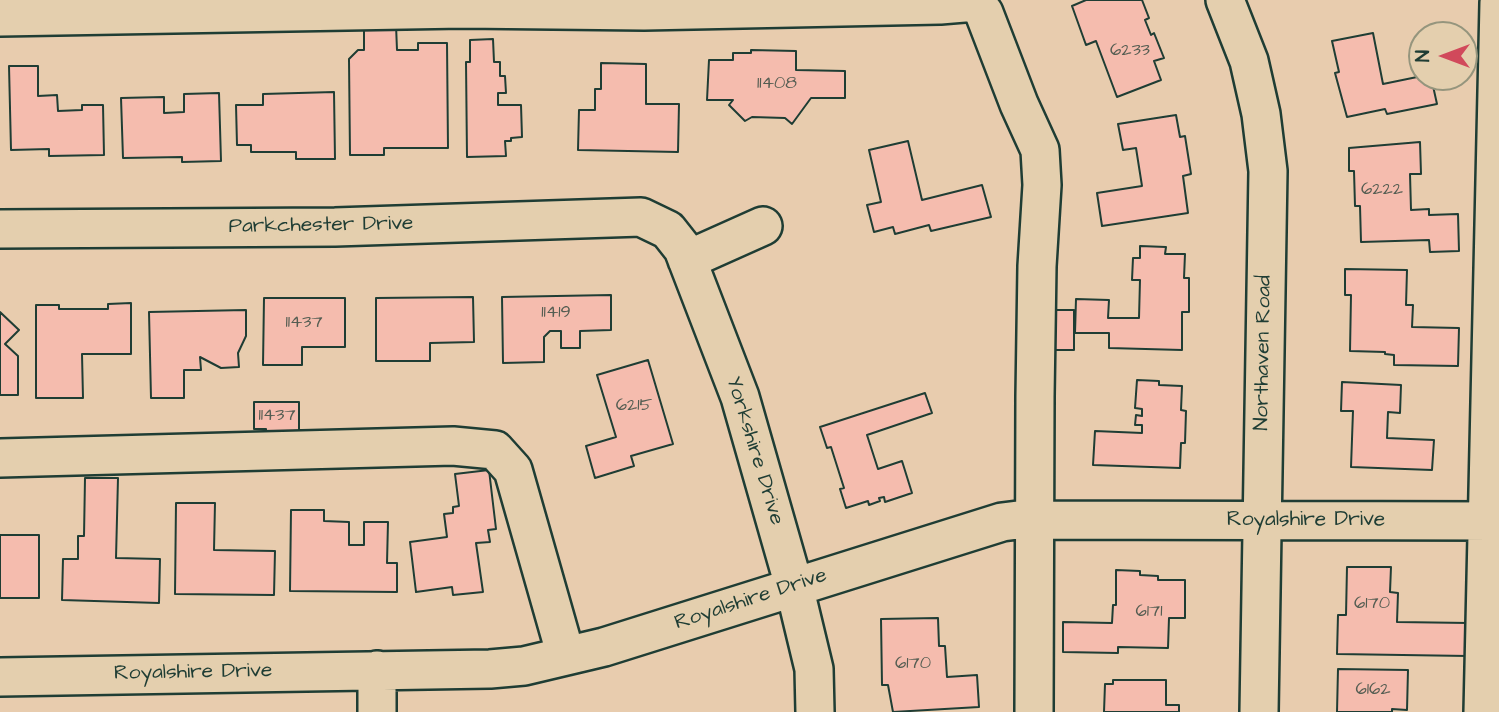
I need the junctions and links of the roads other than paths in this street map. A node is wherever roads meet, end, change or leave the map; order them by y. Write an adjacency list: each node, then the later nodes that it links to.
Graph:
1 (1225, 0): 10 (street, Northaven Road)
2 (1499, 3): 11 (street)
3 (0, 17): 9 (street)
4 (641, 217): 6 (street, Parkchester Drive); 7 (street, Yorkshire Drive)
5 (763, 226): 7 (street)
6 (0, 229)
7 (687, 260): 12 (street, Yorkshire Drive)
8 (0, 458): 13 (street)
9 (1035, 519): 10 (street, Royalshire Drive); 12 (street, Royalshire Drive); 18 (street)
10 (1261, 521): 11 (street, Royalshire Drive); 19 (street, Northaven Road)
11 (1492, 521): 20 (street)
12 (794, 586): 13 (street, Royalshire Drive); 17 (street, Yorkshire Drive)
13 (566, 656): 14 (street, Royalshire Drive)
14 (377, 670): 15 (street, Royalshire Drive); 16 (street)
15 (0, 677)
16 (377, 712)
17 (816, 712)
18 (1034, 712)
19 (1259, 712)
20 (1483, 712)

